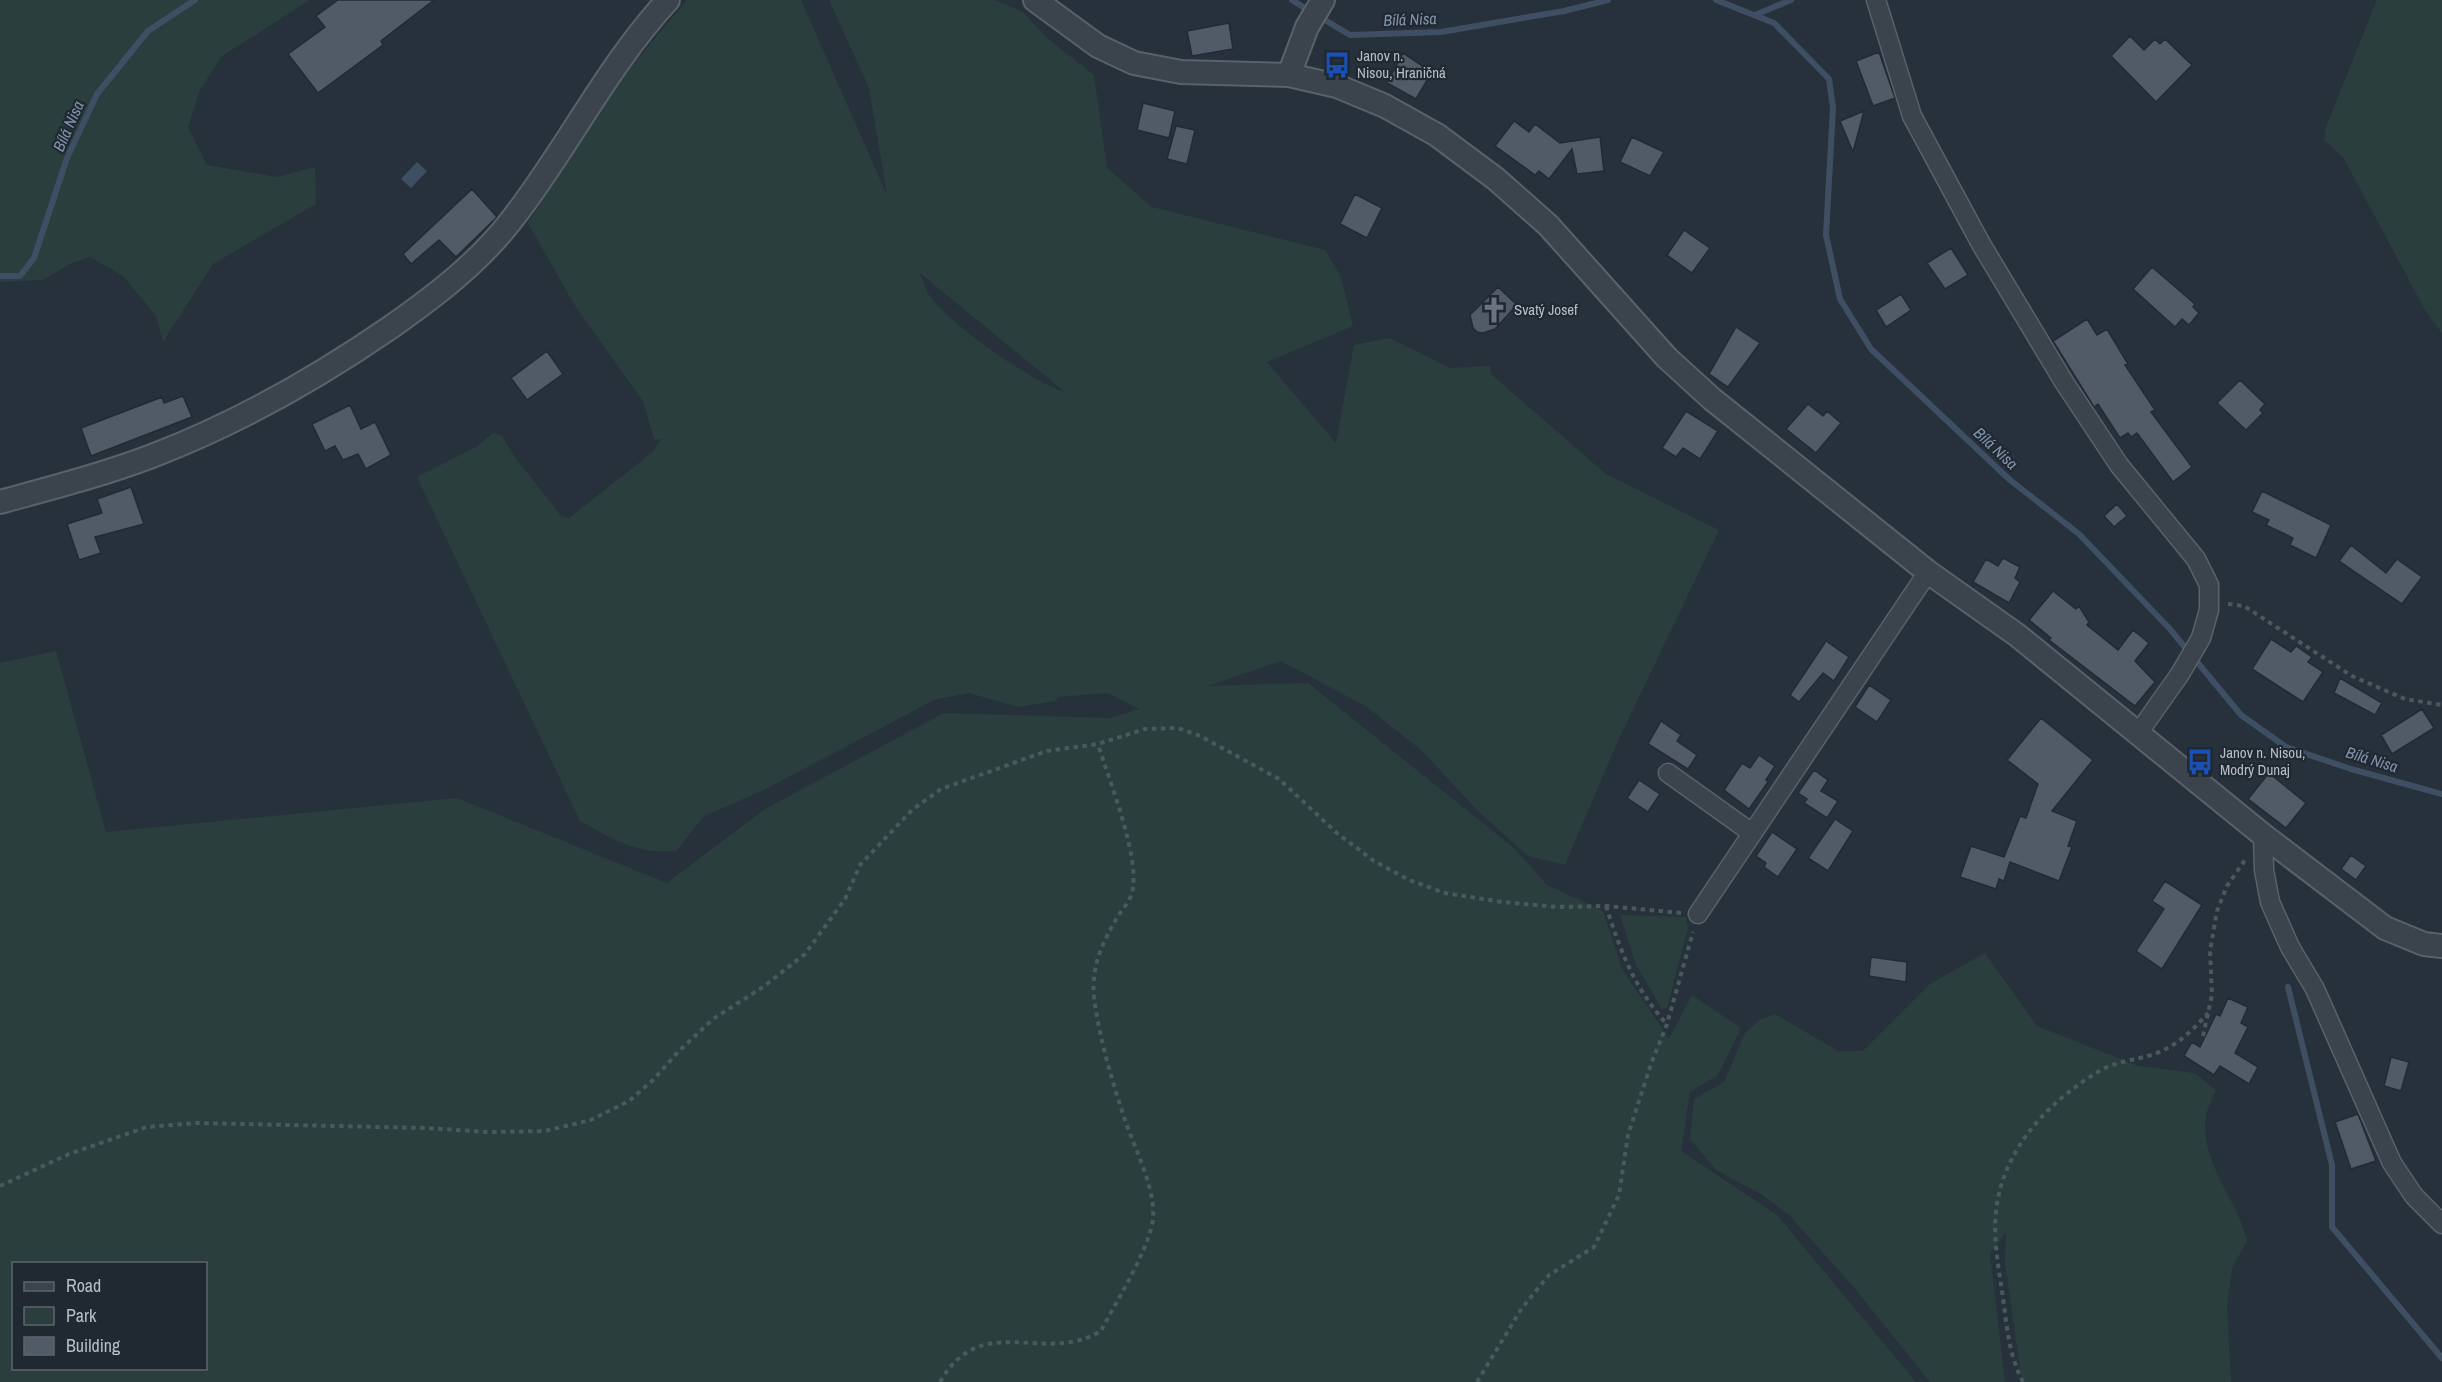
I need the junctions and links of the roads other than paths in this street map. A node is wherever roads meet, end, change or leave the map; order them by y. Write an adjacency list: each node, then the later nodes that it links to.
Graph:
1 (668, 0): 6 (street)
2 (1035, 0): 5 (street)
3 (1876, 0): 8 (street)
4 (1322, 1): 5 (street)
5 (1289, 75): 7 (street)
6 (0, 502)
7 (1928, 572): 8 (street); 10 (street)
8 (2139, 732): 11 (street)
9 (1668, 774): 10 (street)
10 (1752, 833): 12 (street)
11 (2263, 835): 13 (street); 14 (street)
12 (1698, 914)
13 (2442, 946)
14 (2442, 1224)

